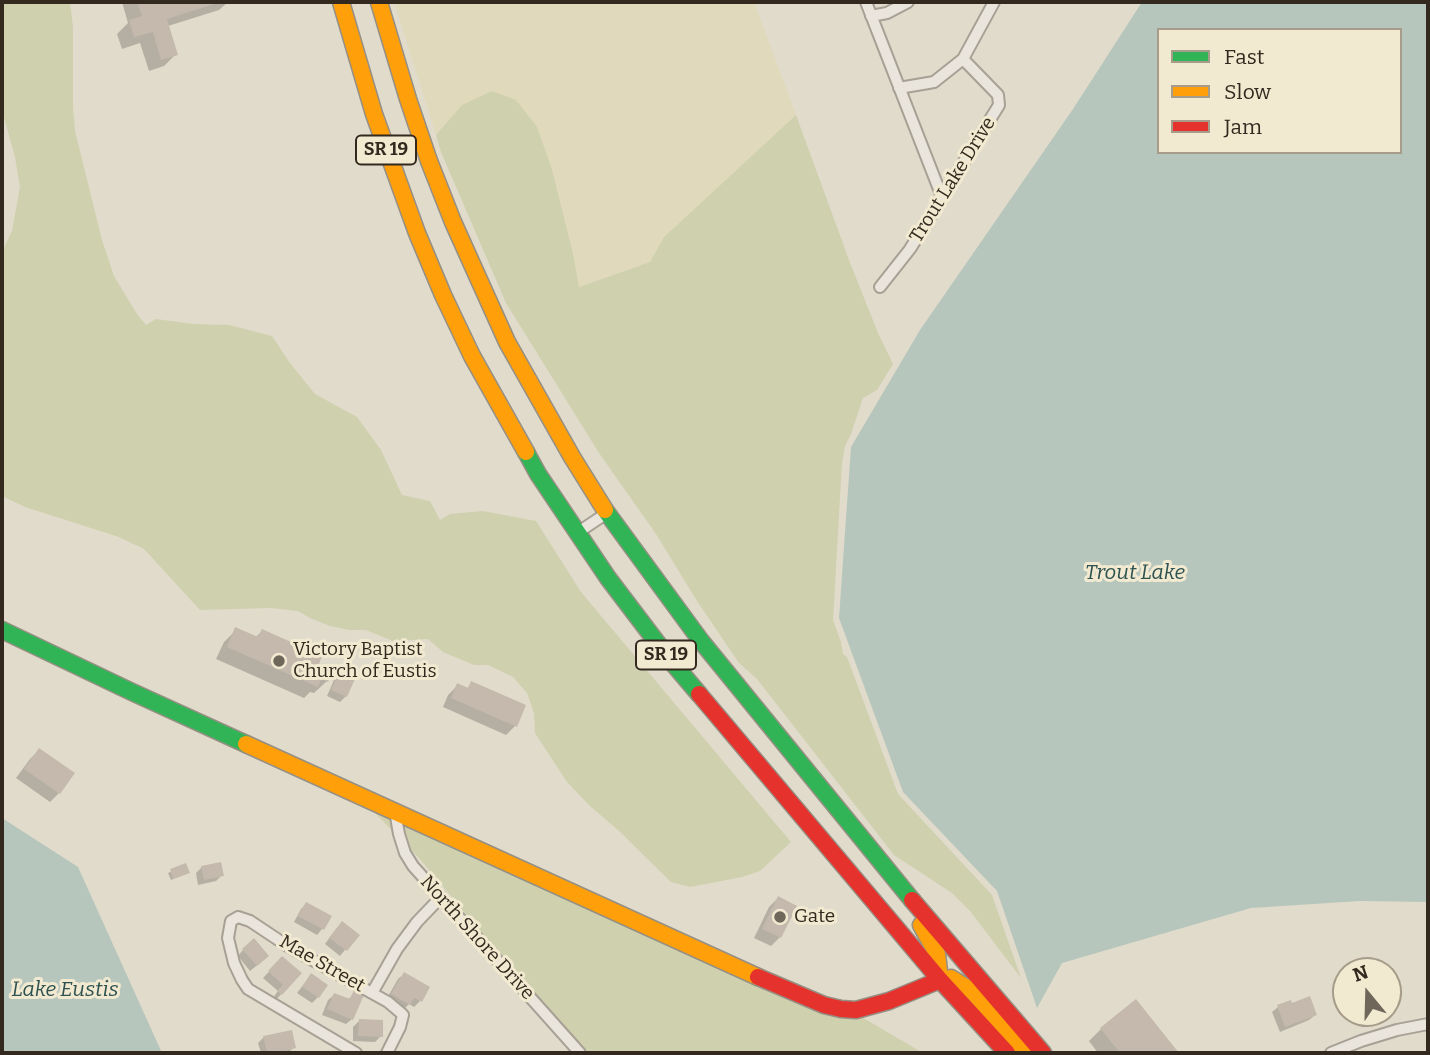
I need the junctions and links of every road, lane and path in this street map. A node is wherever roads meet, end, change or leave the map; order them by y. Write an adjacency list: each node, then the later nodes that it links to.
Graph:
1 (341, 2): 12 (main road, SR 19)
2 (379, 2): 11 (main road, SR 19)
3 (866, 2): 6 (street)
4 (908, 2): 6 (street)
5 (994, 2): 7 (street)
6 (871, 16): 8 (street)
7 (963, 59): 8 (street); 9 (street, Trout Lake Drive)
8 (899, 88): 9 (street)
9 (942, 197): 10 (street, Trout Lake Drive)
10 (880, 287)
11 (607, 513): 12 (street); 15 (main road, SR 19)
12 (577, 533): 17 (main road, SR 19)
13 (2, 630): 14 (main road)
14 (395, 811): 16 (street, North Shore Drive); 17 (main road)
15 (873, 855): 17 (main road); 25 (main road, SR 19)
16 (440, 898): 18 (street); 22 (street, North Shore Drive)
17 (940, 980): 23 (main road, SR 19); 24 (main road)
18 (372, 993): 20 (street, Mae Street); 21 (street, Mae Street)
19 (1428, 1024): 26 (street)
20 (356, 1053)
21 (387, 1053)
22 (580, 1053)
23 (1007, 1053)
24 (1027, 1053)
25 (1043, 1053)
26 (1331, 1053)

